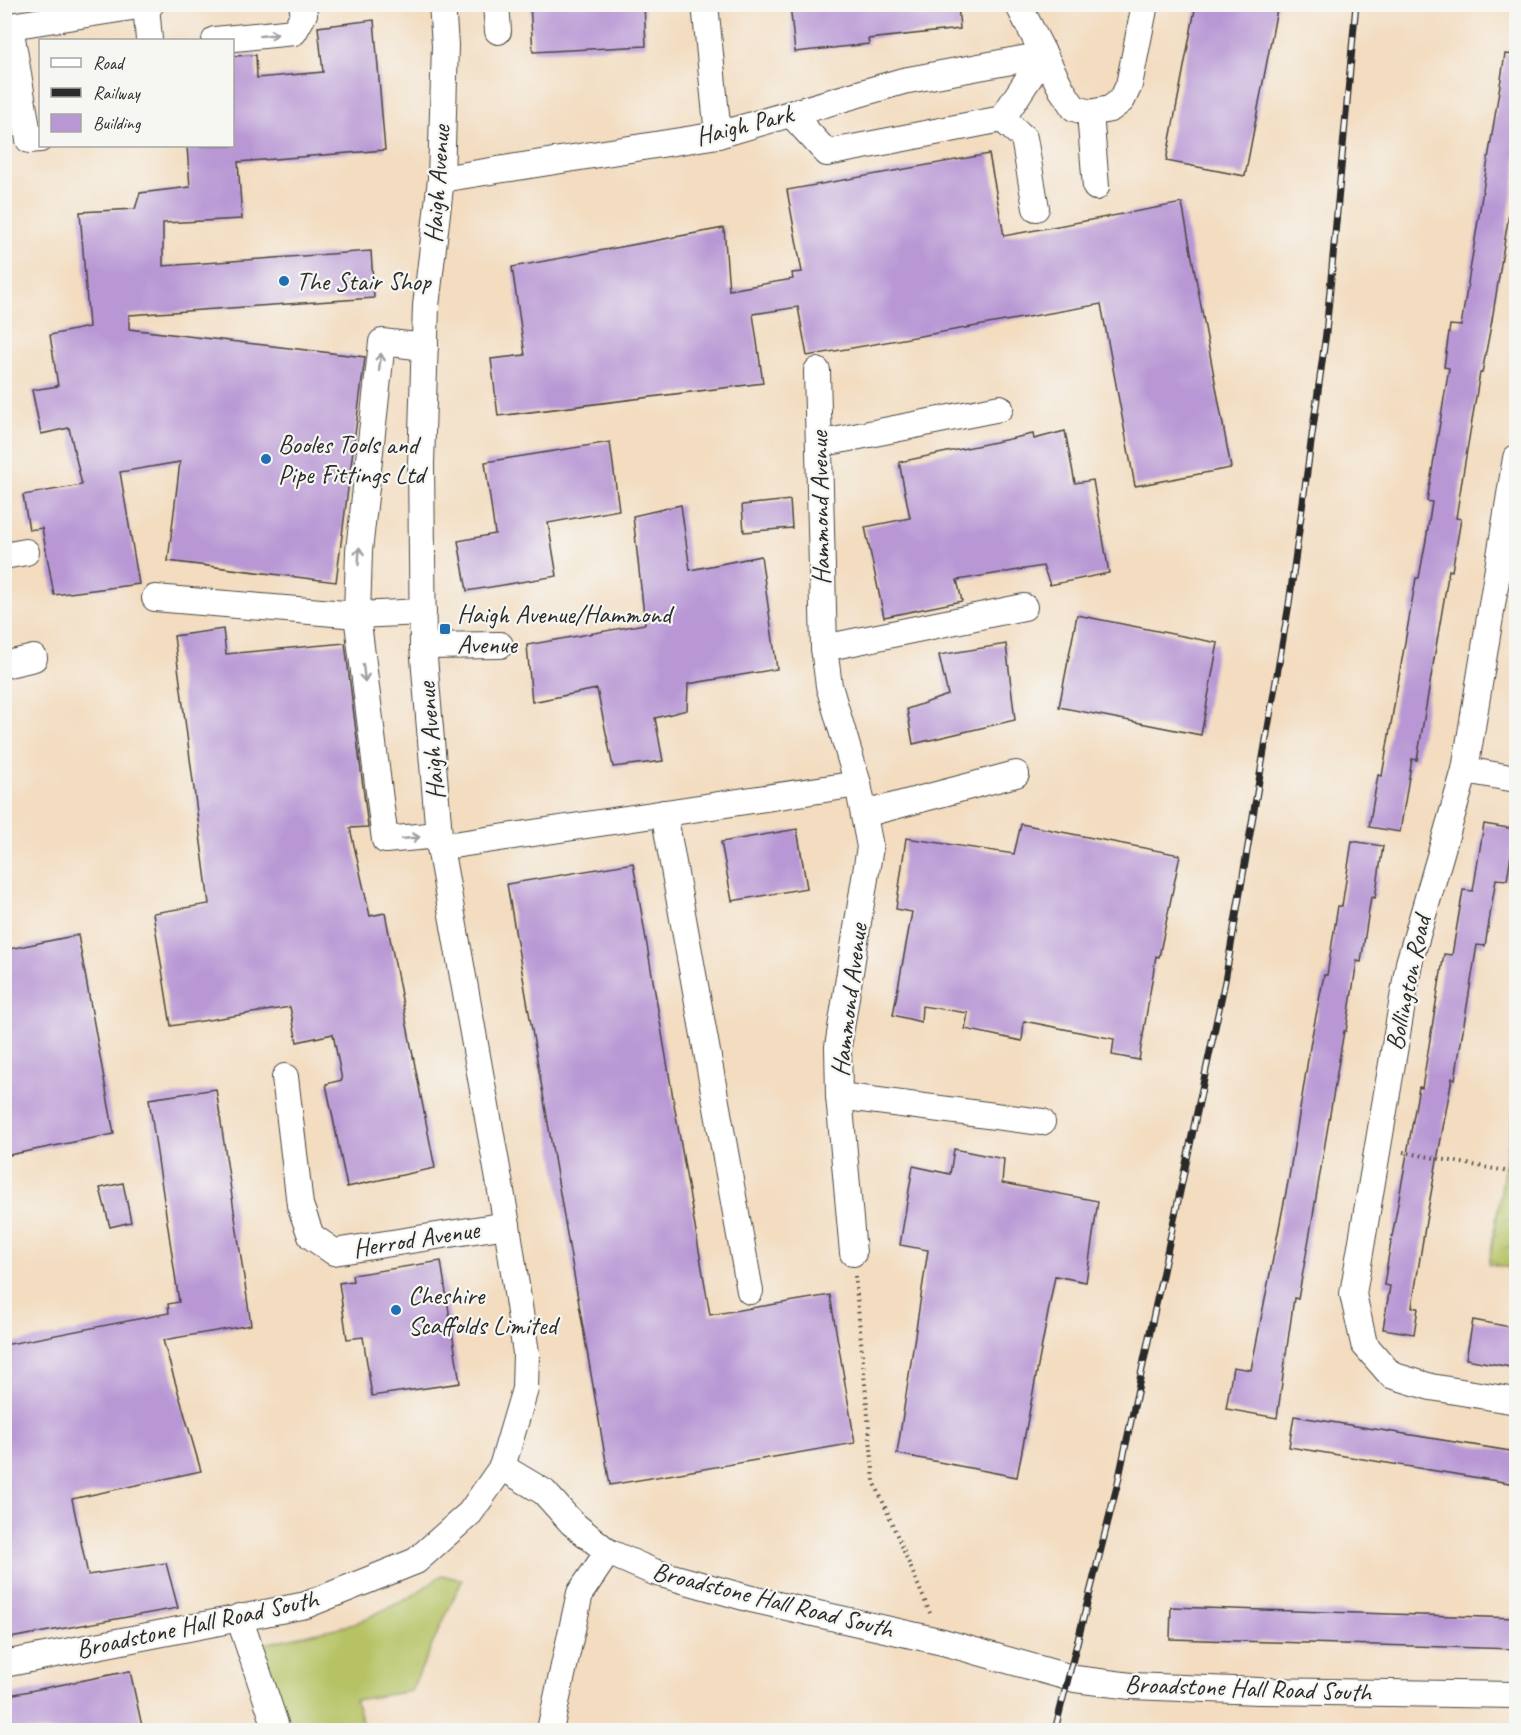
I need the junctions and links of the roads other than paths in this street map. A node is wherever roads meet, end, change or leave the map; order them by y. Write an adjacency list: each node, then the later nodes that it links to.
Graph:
1 (302, 4): 11 (street, one-way to 1)
2 (442, 4): 18 (street, Haigh Avenue)
3 (496, 4): 9 (street)
4 (705, 4): 16 (street)
5 (1018, 4): 12 (street)
6 (1145, 4): 13 (street)
7 (149, 5): 8 (street); 10 (street)
8 (7, 27): 17 (street)
9 (498, 31)
10 (149, 39)
11 (225, 39)
12 (1044, 56): 13 (street); 14 (street, Haigh Park); 15 (street)
13 (1090, 113): 19 (street)
14 (791, 114): 15 (street); 16 (street, Haigh Park)
15 (1002, 119): 20 (street)
16 (718, 135): 18 (street, Haigh Park)
17 (39, 139)
18 (441, 179): 21 (street, Haigh Avenue)
19 (1096, 187)
20 (1036, 208)
21 (425, 347): 28 (street, Haigh Avenue); 29 (street, one-way to 21)
22 (818, 371): 24 (street, Hammond Avenue)
23 (1000, 408): 24 (street)
24 (819, 444): 32 (street, Hammond Avenue)
25 (1516, 458): 35 (street, Bollington Road)
26 (155, 598): 29 (street)
27 (1024, 607): 32 (street)
28 (423, 612): 29 (street); 31 (street, Haigh Avenue)
29 (357, 615): 41 (street, one-way to 41)
30 (500, 645): 31 (street)
31 (423, 646): 41 (street, Haigh Avenue)
32 (824, 648): 38 (street, Hammond Avenue)
33 (34, 658): 34 (street)
34 (4, 665)
35 (1465, 770): 37 (street); 48 (street, Bollington Road)
36 (1016, 774): 40 (street)
37 (1516, 779)
38 (858, 784): 39 (street); 40 (street, Hammond Avenue)
39 (663, 813): 41 (street); 47 (street)
40 (864, 814): 43 (street, Hammond Avenue)
41 (439, 841): 45 (street, Haigh Avenue)
42 (285, 1077): 45 (street, Herrod Avenue)
43 (839, 1096): 44 (street); 46 (street, Hammond Avenue)
44 (1042, 1122)
45 (507, 1225): 49 (street, Haigh Avenue)
46 (853, 1253)
47 (750, 1291)
48 (1516, 1401)
49 (502, 1467): 50 (street, Broadstone Hall Road South); 51 (street, Broadstone Hall Road South)
50 (608, 1552): 53 (street, Broadstone Hall Road South); 55 (street)
51 (244, 1616): 52 (street, Broadstone Hall Road South); 54 (street)
52 (4, 1664)
53 (1516, 1695)
54 (277, 1731)
55 (550, 1731)

